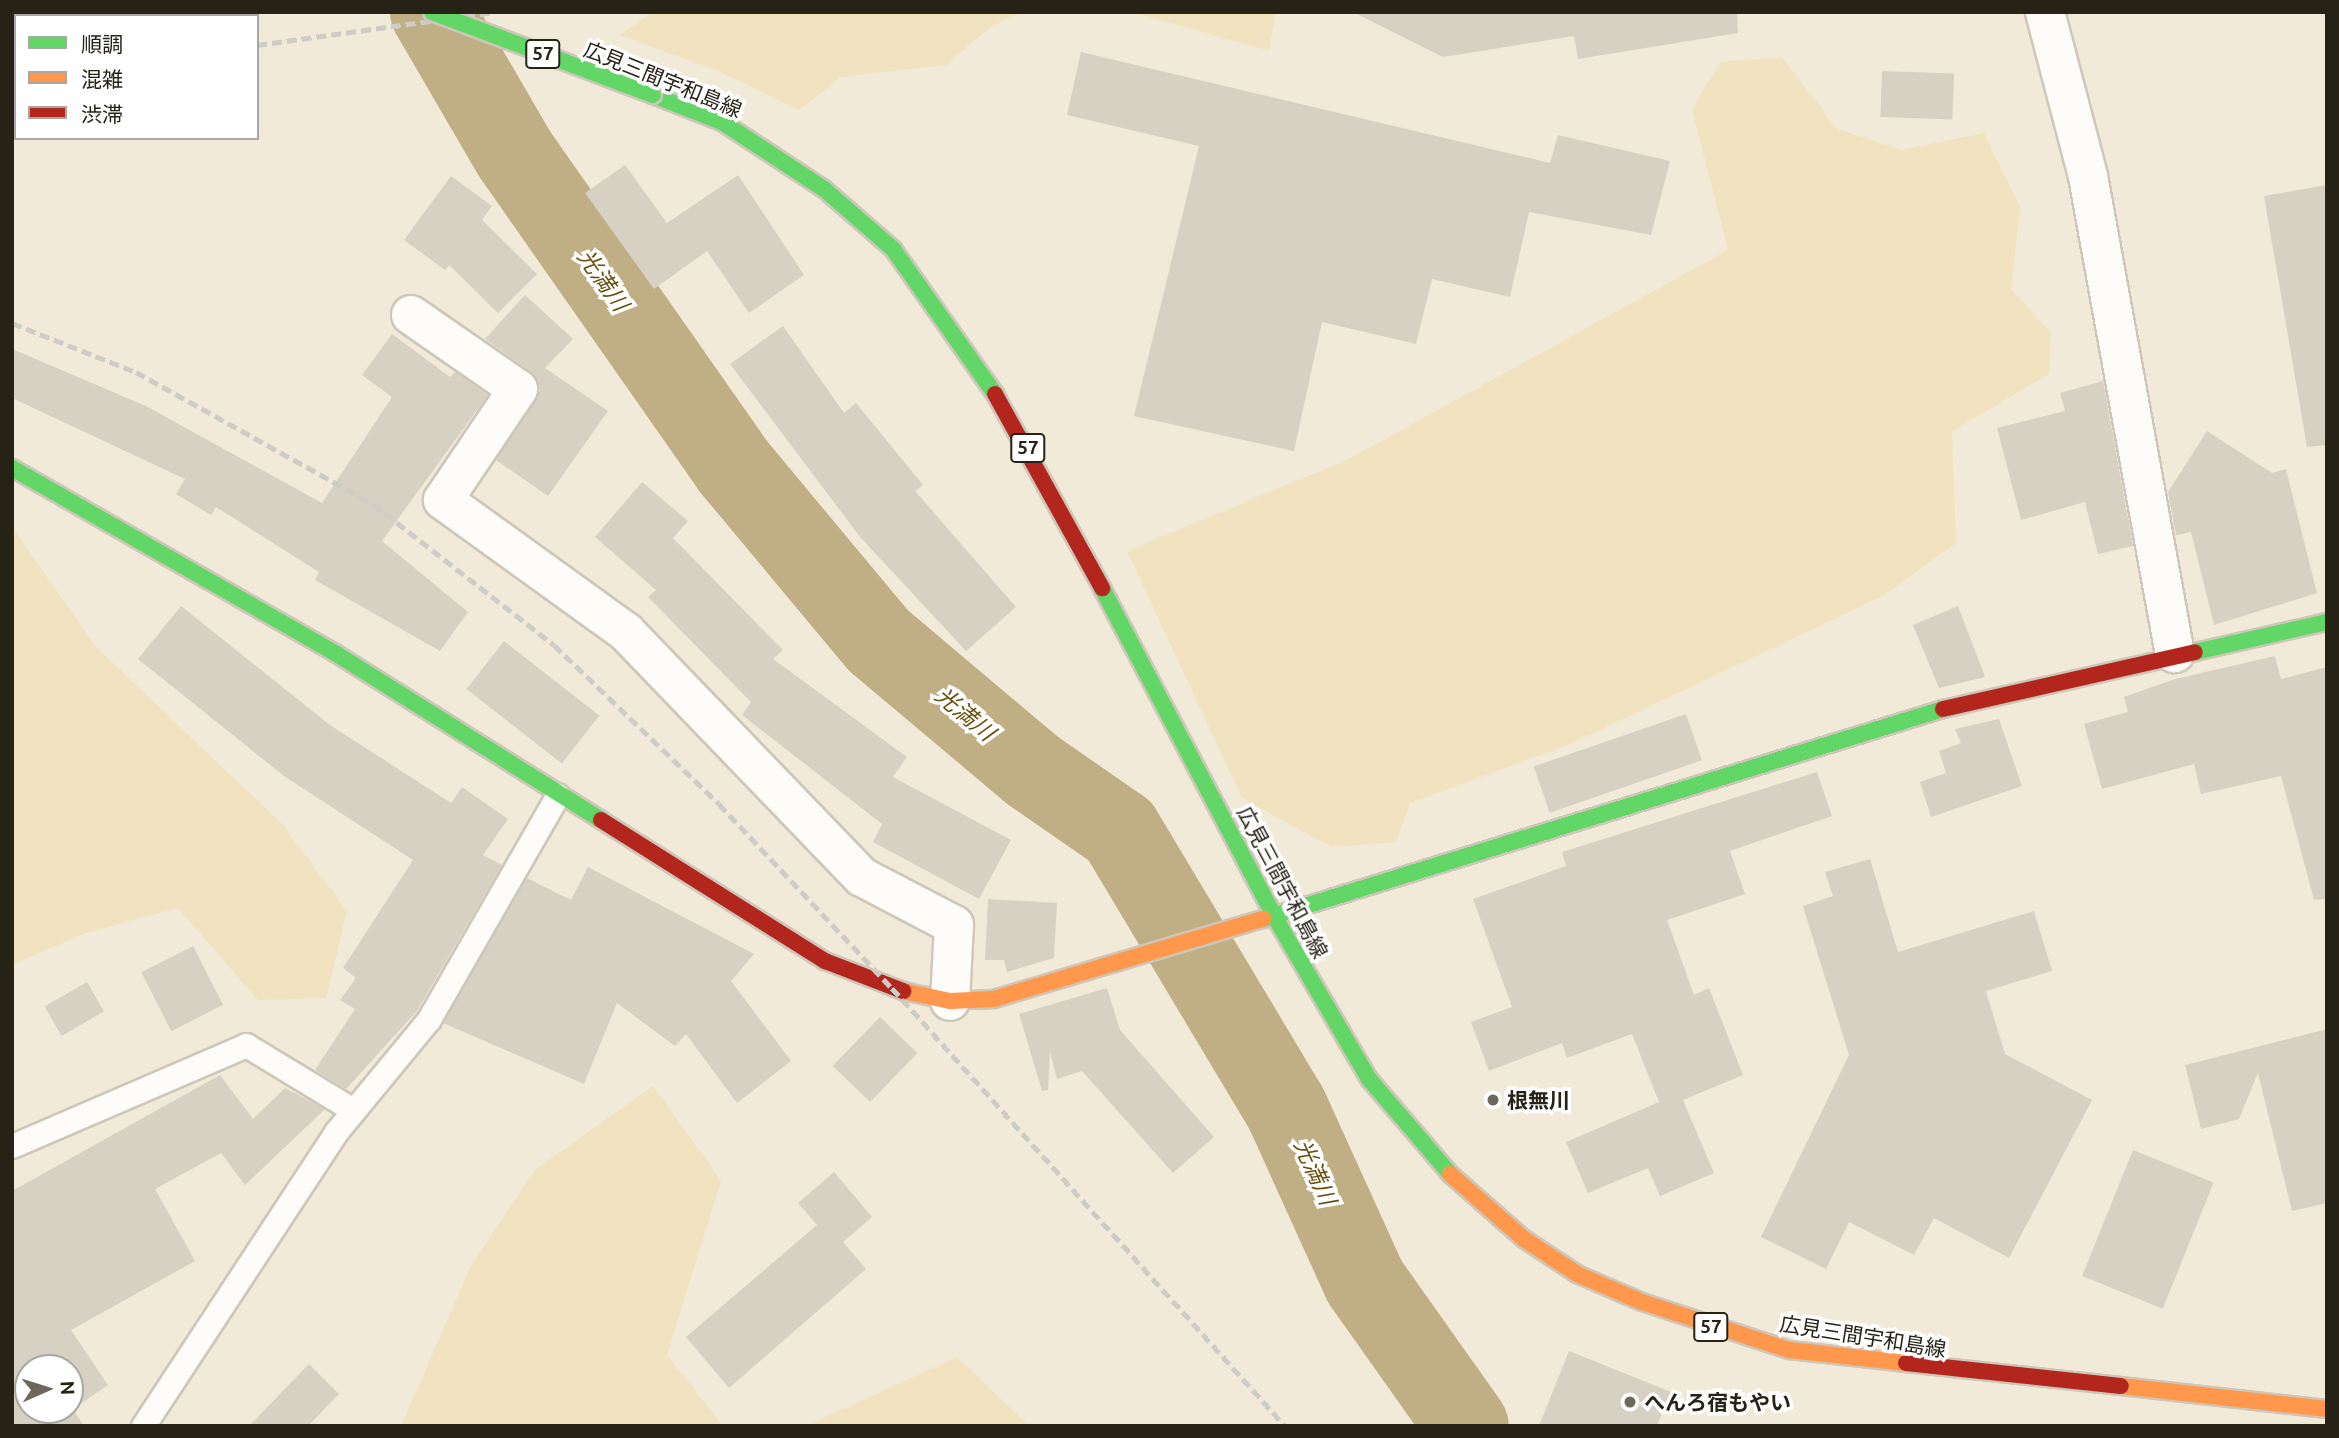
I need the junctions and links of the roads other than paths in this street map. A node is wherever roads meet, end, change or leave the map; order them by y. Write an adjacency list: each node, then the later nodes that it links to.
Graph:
1 (432, 12): 8 (main road, 広見三間宇和島線 / 57, bridge)
2 (2045, 12): 6 (street)
3 (411, 315): 9 (street)
4 (12, 468): 7 (main road)
5 (2327, 622): 6 (main road)
6 (2175, 653): 8 (main road)
7 (558, 795): 9 (main road); 10 (lane)
8 (1273, 914): 9 (main road); 12 (main road, 広見三間宇和島線 / 57)
9 (950, 1001)
10 (353, 1110): 11 (lane); 13 (lane)
11 (12, 1146)
12 (2327, 1409)
13 (143, 1426)

